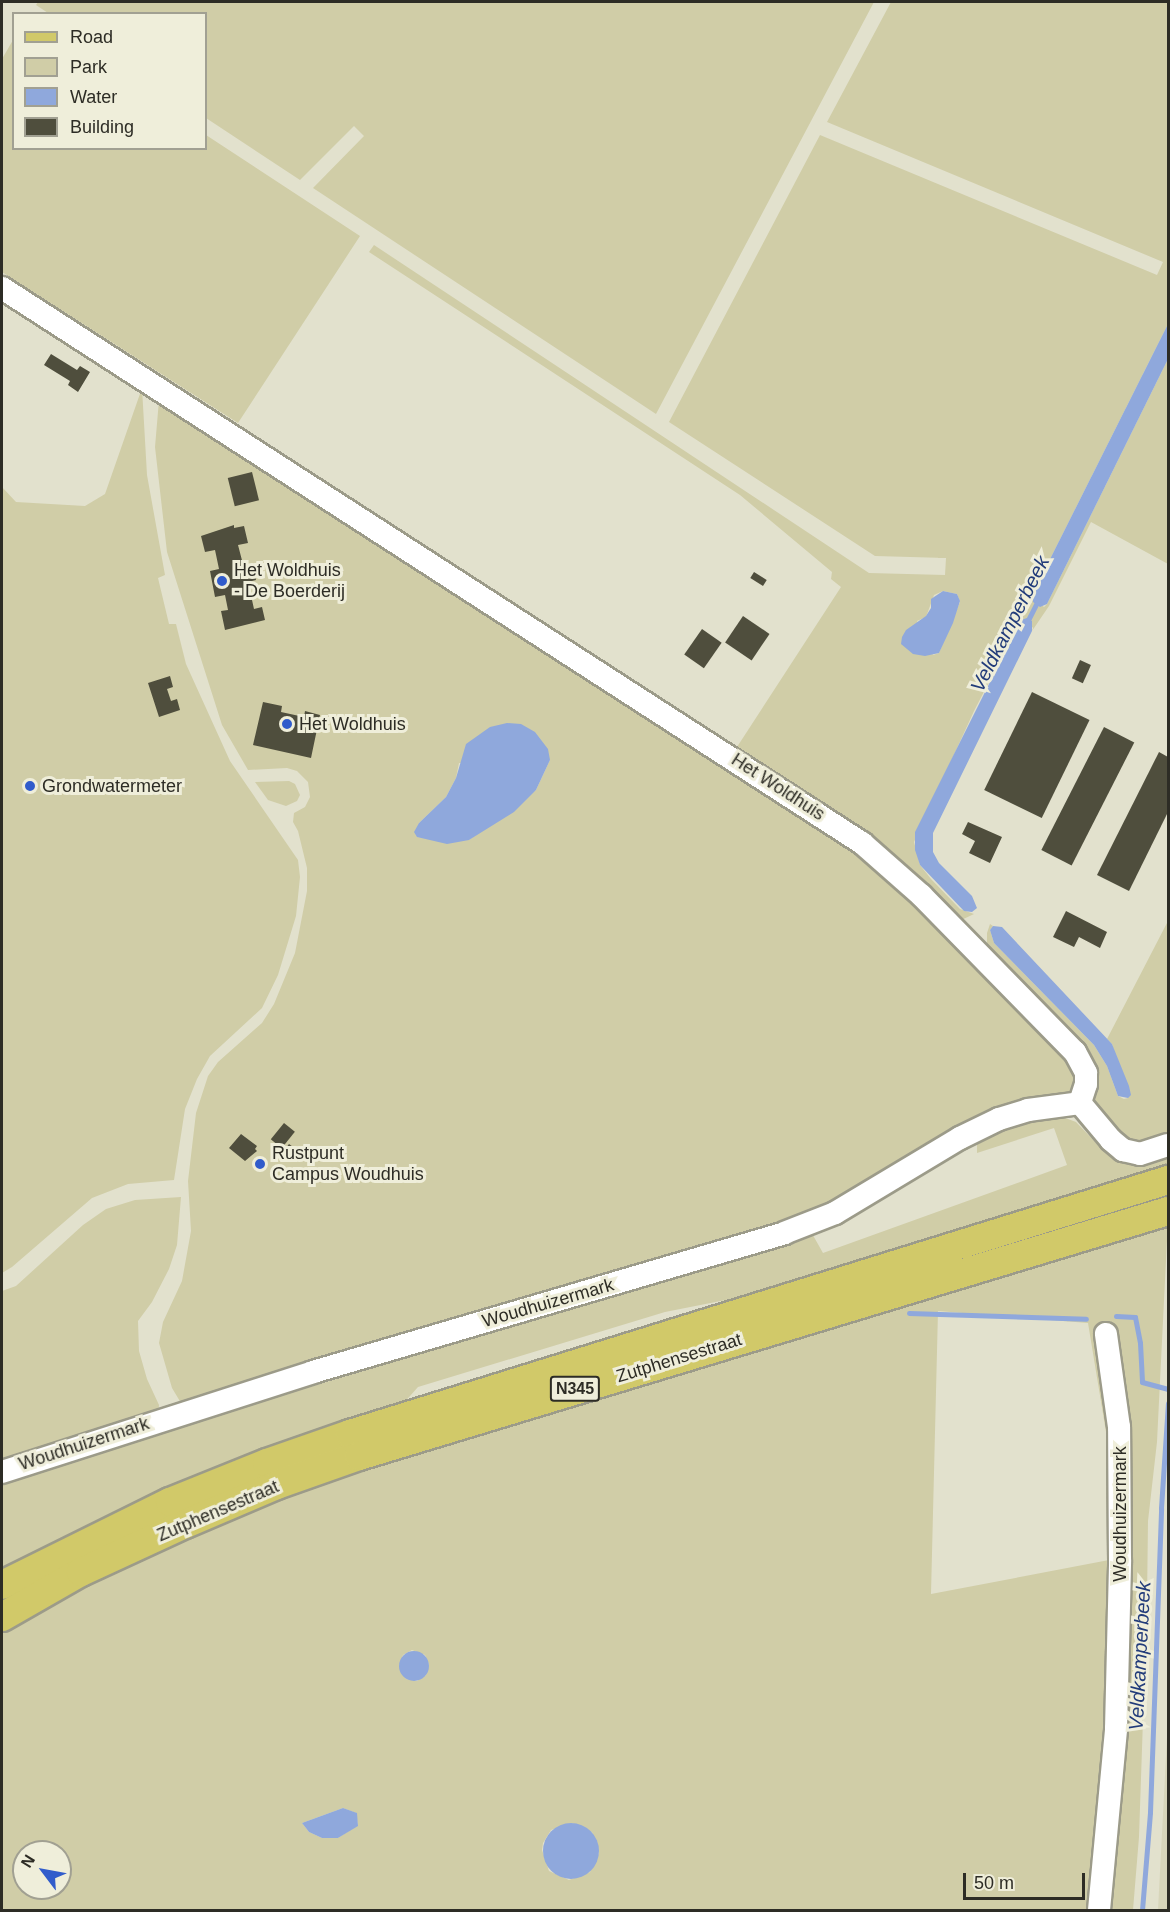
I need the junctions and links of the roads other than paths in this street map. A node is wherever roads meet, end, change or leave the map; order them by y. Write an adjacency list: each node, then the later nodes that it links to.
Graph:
1 (2, 288): 2 (street, Het Woldhuis)
2 (1080, 1103): 3 (street); 7 (street, Woudhuizermark)
3 (1168, 1145)
4 (1168, 1180): 8 (main road, Zutphensestraat / N345)
5 (1168, 1211): 9 (main road, Zutphensestraat / N345)
6 (1106, 1334): 10 (street, Woudhuizermark)
7 (2, 1472)
8 (2, 1585)
9 (2, 1617)
10 (1099, 1911)

